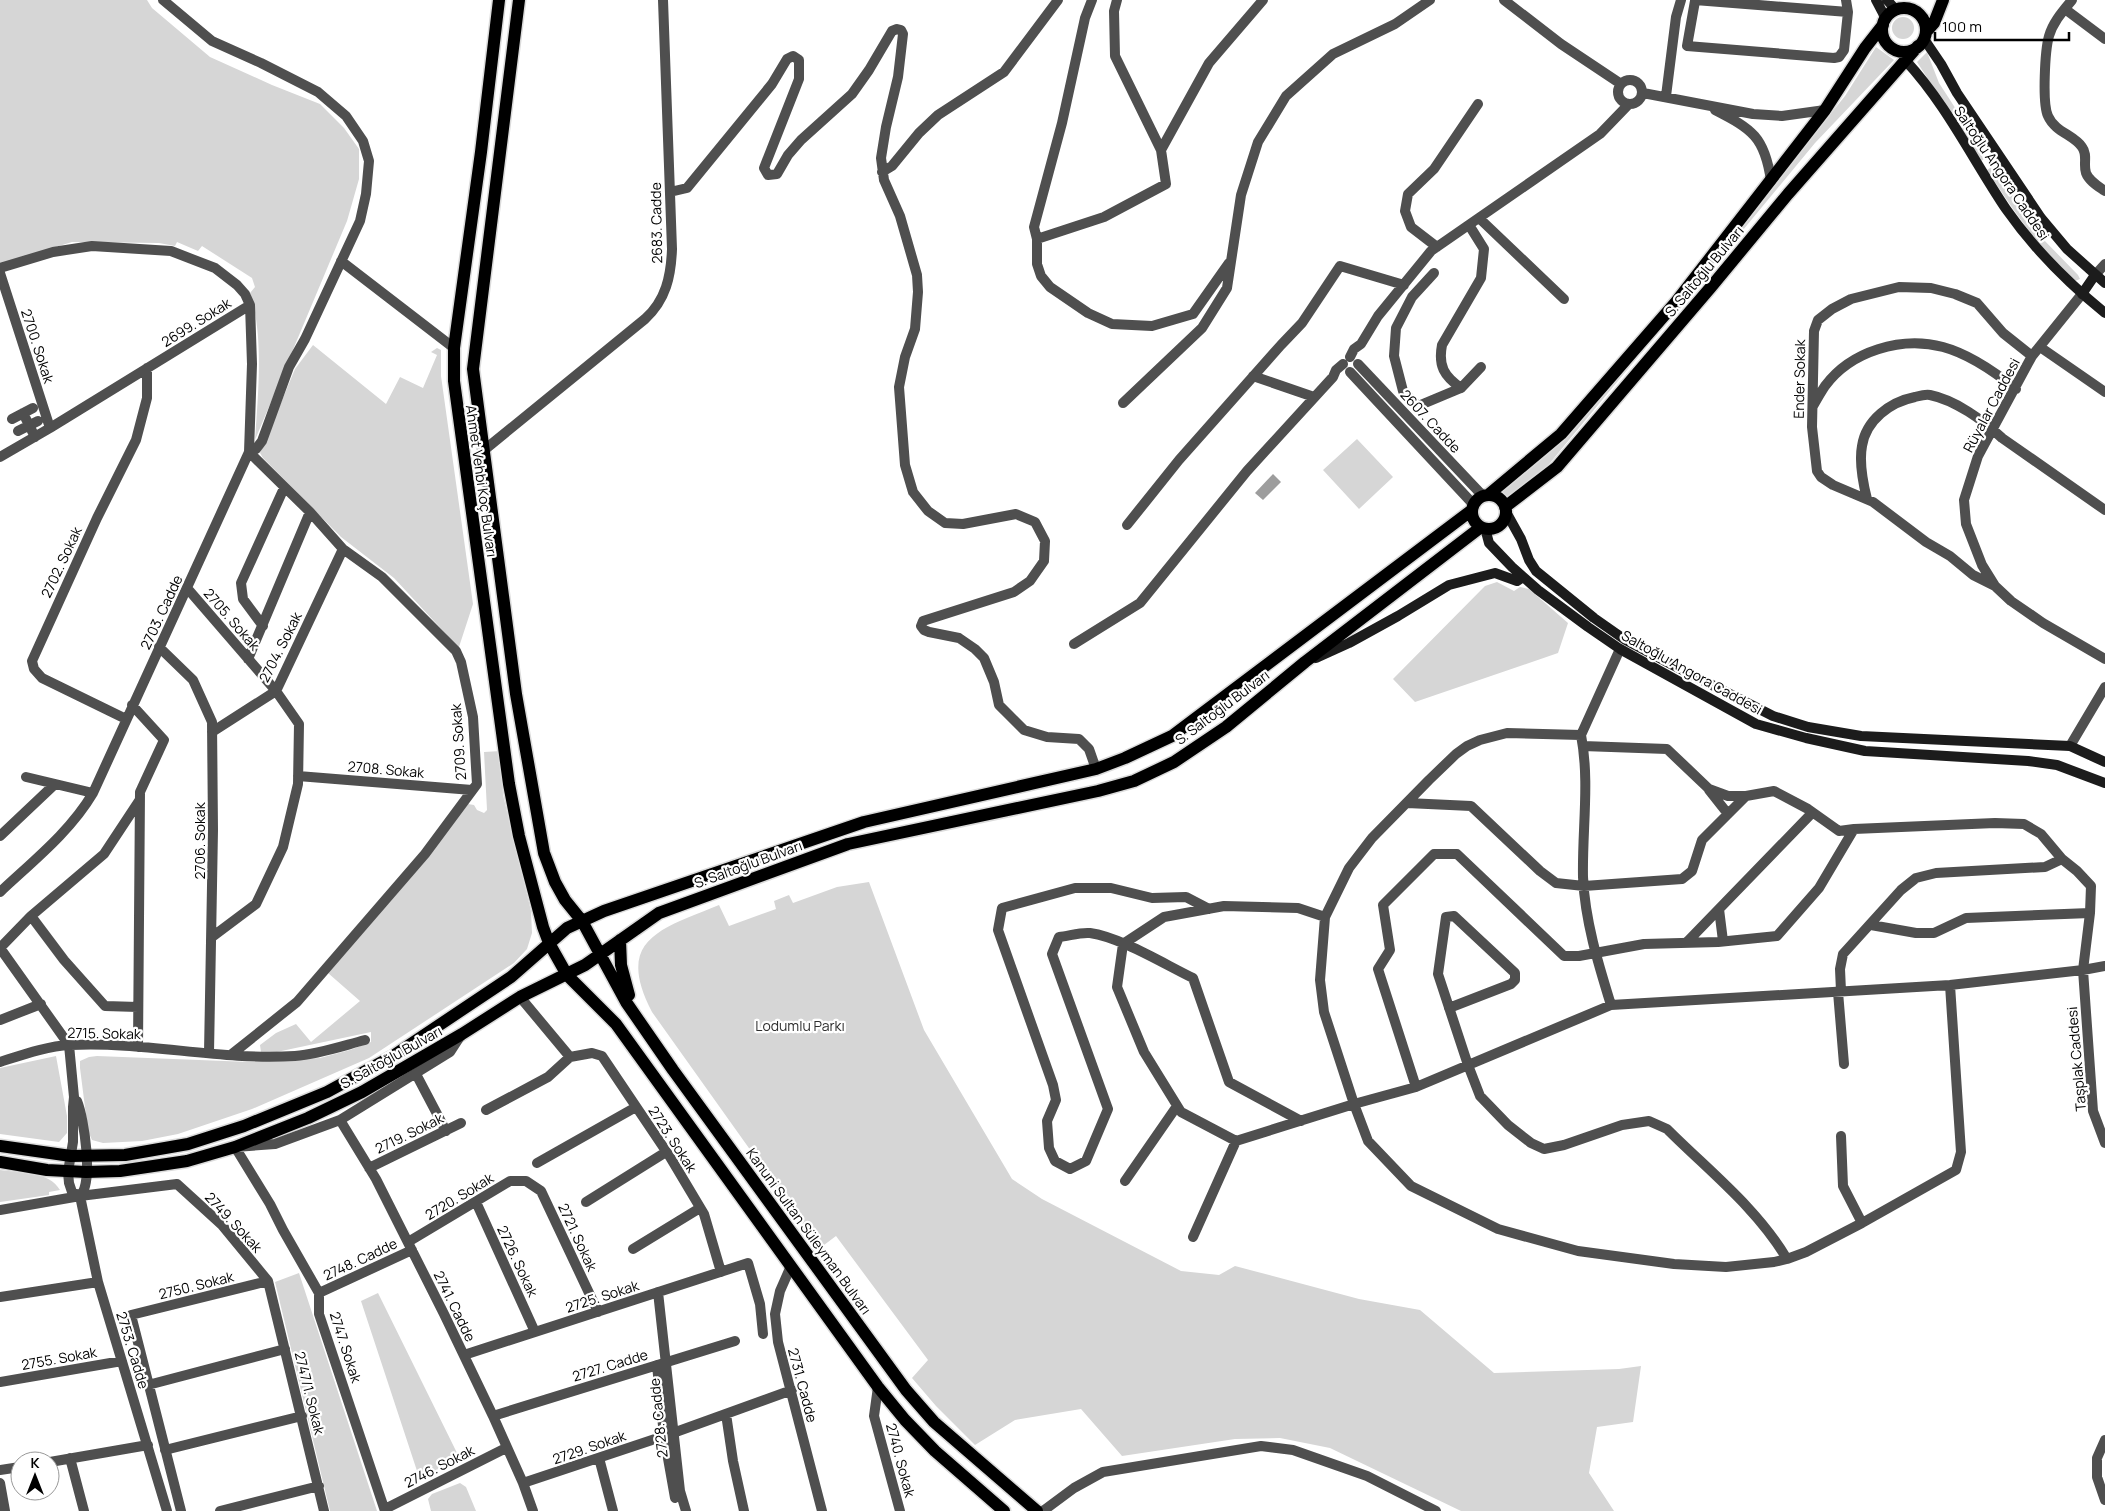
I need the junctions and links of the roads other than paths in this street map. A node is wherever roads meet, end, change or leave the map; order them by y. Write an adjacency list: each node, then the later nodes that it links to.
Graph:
1 (163, 0): 42 (street)
2 (499, 0): 56 (main road, Ahmet Vehbi Koç Bulvarı)
3 (519, 0): 77 (main road, Ahmet Vehbi Koç Bulvarı)
4 (663, 0): 36 (street, 2683. Cadde)
5 (1058, 0): 34 (street)
6 (1092, 0): 40 (street)
7 (1117, 0): 33 (street)
8 (1263, 0): 33 (street)
9 (1430, 0): 43 (street)
10 (1681, 0): 28 (street)
11 (1815, 0): 19 (street)
12 (1846, 0): 21 (street)
13 (1876, 0): 22 (street)
14 (1943, 0): 23 (main road, S. Saltoğlu Bulvarı)
15 (2072, 0): 20 (street)
16 (1508, 1): 26 (street)
17 (1695, 1): 19 (street); 21 (street)
18 (1896, 5): 22 (main road); 23 (main road)
19 (1803, 9): 21 (street)
20 (2064, 9): 24 (street); 37 (street)
21 (1848, 12)
22 (1884, 22): 23 (main road); 32 (main road, S. Saltoğlu Bulvarı)
23 (1923, 39): 25 (main road, S. Saltoğlu Bulvarı); 48 (street, Saltoğlu Angora Caddesi)
24 (2105, 39)
25 (1906, 61): 51 (street, Saltoğlu Angora Caddesi); 85 (main road, S. Saltoğlu Bulvarı)
26 (1621, 84): 27 (street); 31 (street)
27 (1642, 93): 28 (street); 31 (street)
28 (1666, 96): 30 (street)
29 (1478, 104): 41 (street)
30 (1703, 104): 32 (street); 35 (street)
31 (1628, 105): 38 (street)
32 (1825, 110): 35 (main road, S. Saltoğlu Bulvarı)
33 (1161, 150): 40 (street)
34 (882, 172): 36 (street); 111 (street)
35 (1771, 181): 82 (main road, S. Saltoğlu Bulvarı)
36 (670, 192): 77 (street, 2683. Cadde)
37 (2105, 192)
38 (1479, 218): 39 (street); 52 (street)
39 (1469, 225): 41 (street); 62 (street)
40 (1037, 239): 43 (street)
41 (1437, 247): 50 (street)
42 (341, 261): 56 (street); 78 (street)
43 (1231, 261): 66 (street)
44 (2105, 264): 48 (street)
45 (0, 268): 53 (street, 2699. Sokak)
46 (0, 273): 72 (street, 2700. Sokak)
47 (1434, 273): 62 (street)
48 (2095, 275): 49 (street, Saltoğlu Angora Caddesi); 51 (street)
49 (2105, 284)
50 (1404, 285): 58 (street); 61 (street)
51 (2082, 294): 54 (street, Saltoğlu Angora Caddesi); 55 (street, Rüyalar Caddesi)
52 (1564, 299)
53 (250, 305): 60 (street, 2699. Sokak); 78 (street, 2703. Cadde)
54 (2105, 313)
55 (2040, 347): 57 (street, Rüyalar Caddesi); 64 (street)
56 (454, 348): 141 (main road, Ahmet Vehbi Koç Bulvarı)
57 (2032, 356): 63 (street, Rüyalar Caddesi); 67 (street, Ender Sokak)
58 (1351, 364): 65 (street); 76 (street, 2607. Cadde); 79 (street, 2607. Cadde)
59 (1480, 367): 62 (street)
60 (147, 368): 72 (street, 2699. Sokak); 105 (street, 2702. Sokak)
61 (1253, 376): 65 (street); 88 (street)
62 (1461, 388)
63 (2016, 389): 67 (street); 73 (street, Rüyalar Caddesi)
64 (2105, 392)
65 (1314, 397): 96 (street)
66 (1123, 403)
67 (1813, 406): 83 (street, Ender Sokak)
68 (33, 408): 69 (street)
69 (23, 413): 70 (street); 71 (street)
70 (12, 419)
71 (33, 423): 74 (street); 75 (street)
72 (50, 428): 75 (street, 2699. Sokak)
73 (1992, 429): 83 (street); 86 (street); 92 (street, Rüyalar Caddesi)
74 (18, 431)
75 (35, 437): 80 (street, 2699. Sokak)
76 (1434, 444): 79 (street); 82 (street, 2607. Cadde)
77 (483, 451): 134 (main road, Ahmet Vehbi Koç Bulvarı)
78 (249, 452): 81 (street, 2709. Sokak); 93 (street, 2703. Cadde)
79 (1425, 452): 84 (street, 2607. Cadde)
80 (0, 457)
81 (284, 488): 87 (street, 2709. Sokak); 94 (street)
82 (1486, 496): 84 (main road, S. Saltoğlu Bulvarı); 85 (main road)
83 (1867, 499): 92 (street, Ender Sokak)
84 (1473, 508): 89 (main road); 111 (main road, S. Saltoğlu Bulvarı)
85 (1505, 509): 89 (main road, S. Saltoğlu Bulvarı); 95 (street, Saltoğlu Angora Caddesi)
86 (2105, 510)
87 (310, 512): 90 (street, 2709. Sokak); 94 (street)
88 (1127, 525)
89 (1483, 528): 91 (street, Saltoğlu Angora Caddesi); 101 (main road, S. Saltoğlu Bulvarı)
90 (343, 549): 103 (street, 2704. Sokak); 117 (street, 2709. Sokak)
91 (1523, 577): 98 (street, Saltoğlu Angora Caddesi); 101 (street)
92 (1995, 586): 99 (street, Rüyalar Caddesi)
93 (187, 588): 97 (street, 2703. Cadde); 100 (street, 2705. Sokak)
94 (263, 626): 100 (street)
95 (1624, 638): 98 (street); 109 (street, Saltoğlu Angora Caddesi)
96 (1074, 644)
97 (159, 647): 104 (street, 2703. Cadde); 106 (street, 2706. Sokak)
98 (1620, 649): 107 (street); 114 (street, Saltoğlu Angora Caddesi)
99 (2104, 658)
100 (248, 659): 103 (street, 2705. Sokak)
101 (1306, 662): 138 (main road, S. Saltoğlu Bulvarı)
102 (2105, 687): 109 (street)
103 (276, 691): 106 (street, 2704. Sokak); 112 (street, 2705. Sokak)
104 (132, 705): 105 (street, 2703. Cadde); 120 (street)
105 (126, 719): 118 (street, 2703. Cadde)
106 (212, 732): 136 (street, 2706. Sokak)
107 (1581, 735): 108 (street); 121 (street)
108 (1584, 746): 116 (street); 127 (street)
109 (2070, 746): 110 (street, Saltoğlu Angora Caddesi)
110 (2105, 762)
111 (1096, 769): 134 (main road, S. Saltoğlu Bulvarı)
112 (298, 776): 117 (street, 2708. Sokak); 136 (street, 2705. Sokak)
113 (26, 777): 115 (street)
114 (2105, 783)
115 (56, 784): 118 (street); 125 (street)
116 (1708, 789): 119 (street, Taşplak Caddesi); 123 (street)
117 (472, 790): 163 (street, 2709. Sokak)
118 (93, 794): 128 (street, 2703. Cadde)
119 (1746, 796): 122 (street, Taşplak Caddesi); 123 (street)
120 (140, 801): 132 (street); 154 (street)
121 (1407, 803): 127 (street); 133 (street)
122 (1812, 812): 124 (street, Taşplak Caddesi); 130 (street)
123 (1728, 814): 127 (street)
124 (1854, 829): 126 (street, Taşplak Caddesi); 139 (street)
125 (0, 836)
126 (2062, 859): 131 (street, Taşplak Caddesi); 135 (street)
127 (1584, 886): 144 (street)
128 (1, 889)
129 (1208, 909): 133 (street); 142 (street); 142 (street)
130 (1719, 909): 139 (street); 140 (street)
131 (2090, 913): 135 (street); 147 (street, Taşplak Caddesi)
132 (31, 916): 143 (street); 154 (street)
133 (1325, 917): 171 (street)
134 (582, 921): 137 (main road, Ahmet Vehbi Koç Bulvarı); 141 (main road, S. Saltoğlu Bulvarı)
135 (1871, 925): 150 (street)
136 (212, 937): 162 (street, 2706. Sokak)
137 (592, 938): 145 (main road, Kanuni Sultan Süleyman Bulvarı)
138 (620, 940): 145 (main road, S. Saltoğlu Bulvarı); 156 (main road)
139 (1723, 941): 140 (street)
140 (1687, 942): 144 (street)
141 (549, 943): 148 (main road, Ahmet Vehbi Koç Bulvarı); 186 (main road, S. Saltoğlu Bulvarı)
142 (1123, 944): 172 (street); 176 (street)
143 (0, 948): 152 (street)
144 (1596, 952): 153 (street); 169 (street)
145 (600, 955): 148 (main road, S. Saltoğlu Bulvarı); 156 (main road, Kanuni Sultan Süleyman Bulvarı)
146 (2105, 966): 147 (street)
147 (2083, 970): 149 (street); 181 (street, Taşplak Caddesi)
148 (567, 975): 151 (main road, S. Saltoğlu Bulvarı); 204 (main road)
149 (1950, 985): 150 (street); 199 (street)
150 (1839, 992): 153 (street); 166 (street)
151 (520, 997): 158 (main road, S. Saltoğlu Bulvarı); 164 (street)
152 (41, 1004): 157 (street); 160 (street)
153 (1611, 1005): 167 (street)
154 (138, 1007): 161 (street)
155 (1449, 1008): 155 (street); 167 (street)
156 (636, 1016): 253 (main road, Kanuni Sultan Süleyman Bulvarı)
157 (0, 1020)
158 (462, 1034): 168 (street); 183 (main road, S. Saltoğlu Bulvarı)
159 (365, 1040): 163 (street, 2715. Sokak)
160 (68, 1045): 161 (street, 2715. Sokak); 165 (street, 2715. Sokak); 170 (street)
161 (138, 1047): 162 (street, 2715. Sokak)
162 (209, 1053): 163 (street, 2715. Sokak)
163 (232, 1054)
164 (570, 1057): 173 (street, 2723. Sokak); 174 (street)
165 (0, 1062)
166 (1844, 1064)
167 (1468, 1065): 169 (street); 203 (street)
168 (416, 1074): 175 (street); 178 (street)
169 (1416, 1087): 171 (street)
170 (74, 1097): 185 (street); 186 (street)
171 (1354, 1104): 176 (street); 203 (street)
172 (1177, 1106): 180 (street); 193 (street)
173 (636, 1107): 184 (street, 2723. Sokak); 188 (street)
174 (486, 1110)
175 (340, 1120): 183 (street); 189 (street, 2741. Cadde)
176 (1301, 1121): 180 (street)
177 (461, 1123): 178 (street, 2719. Sokak)
178 (446, 1131): 189 (street, 2719. Sokak)
179 (1841, 1136): 199 (street)
180 (1236, 1141): 200 (street)
181 (2105, 1143)
182 (0, 1146): 185 (main road, S. Saltoğlu Bulvarı)
183 (235, 1147): 191 (main road, S. Saltoğlu Bulvarı); 209 (street, 2747. Sokak)
184 (666, 1152): 196 (street); 197 (street, 2723. Sokak)
185 (71, 1156): 186 (main road, S. Saltoğlu Bulvarı); 190 (street)
186 (87, 1156): 191 (street)
187 (0, 1162): 190 (main road, S. Saltoğlu Bulvarı)
188 (536, 1163)
189 (369, 1168): 201 (street, 2741. Cadde)
190 (68, 1172): 191 (main road, S. Saltoğlu Bulvarı); 194 (street)
191 (86, 1172): 194 (street)
192 (526, 1181): 195 (street, 2720. Sokak); 211 (street, 2721. Sokak)
193 (1125, 1181)
194 (80, 1196): 198 (street); 206 (street, 2749. Sokak); 207 (street, 2753. Cadde)
195 (476, 1202): 201 (street, 2720. Sokak); 212 (street, 2726. Sokak)
196 (586, 1202)
197 (700, 1208): 202 (street); 205 (street, 2723. Sokak)
198 (0, 1210)
199 (1862, 1223): 203 (street)
200 (1193, 1237)
201 (410, 1246): 209 (street, 2748. Cadde); 216 (street, 2741. Cadde)
202 (633, 1249)
203 (1787, 1259)
204 (791, 1266): 221 (main road); 222 (street, 2731. Cadde)
205 (721, 1272): 208 (street, 2725. Sokak); 213 (street, 2725. Sokak)
206 (268, 1281): 215 (street, 2747/1. Sokak); 220 (street, 2750. Sokak)
207 (98, 1282): 210 (street); 217 (street, 2753. Cadde)
208 (658, 1292): 211 (street, 2725. Sokak); 218 (street, 2728. Cadde)
209 (319, 1293): 238 (street, 2747. Sokak)
210 (0, 1297)
211 (598, 1312): 212 (street, 2725. Sokak)
212 (535, 1332): 216 (street, 2725. Sokak)
213 (763, 1334)
214 (735, 1341): 218 (street, 2727. Cadde)
215 (285, 1349): 220 (street); 224 (street, 2747/1. Sokak)
216 (464, 1355): 225 (street, 2741. Cadde)
217 (122, 1361): 219 (street, 2755. Sokak); 228 (street, 2753. Cadde)
218 (661, 1364): 225 (street, 2727. Cadde); 226 (street, 2728. Cadde)
219 (0, 1382)
220 (148, 1385): 230 (street)
221 (878, 1387): 251 (street, 2740. Sokak); 252 (main road)
222 (792, 1390): 223 (street, 2729. Sokak); 250 (street, 2731. Cadde)
223 (726, 1414): 226 (street, 2729. Sokak); 249 (street)
224 (302, 1416): 230 (street); 236 (street, 2747/1. Sokak)
225 (493, 1416): 229 (street, 2741. Cadde)
226 (668, 1434): 232 (street, 2729. Sokak); 247 (street, 2728. Cadde); 248 (street, 2728. Cadde)
227 (2105, 1440): 237 (street)
228 (148, 1445): 231 (street); 241 (street, 2753. Cadde)
229 (506, 1448): 235 (street, 2741. Cadde); 238 (street, 2746. Sokak)
230 (165, 1450): 242 (street)
231 (70, 1458): 233 (street); 240 (street)
232 (598, 1458): 235 (street, 2729. Sokak); 246 (street)
233 (60, 1460)
234 (0, 1483): 239 (street)
235 (523, 1483): 245 (street, 2741. Cadde)
236 (318, 1486): 243 (street); 244 (street, 2747/1. Sokak)
237 (2105, 1500)
238 (385, 1510)
239 (5, 1511)
240 (84, 1511)
241 (167, 1511)
242 (181, 1511)
243 (220, 1511)
244 (324, 1511)
245 (534, 1511)
246 (613, 1511)
247 (679, 1511)
248 (686, 1511)
249 (744, 1511)
250 (822, 1511)
251 (900, 1511)
252 (1004, 1511)
253 (1037, 1511)
254 (1044, 1511): 255 (street)
255 (1436, 1511)

